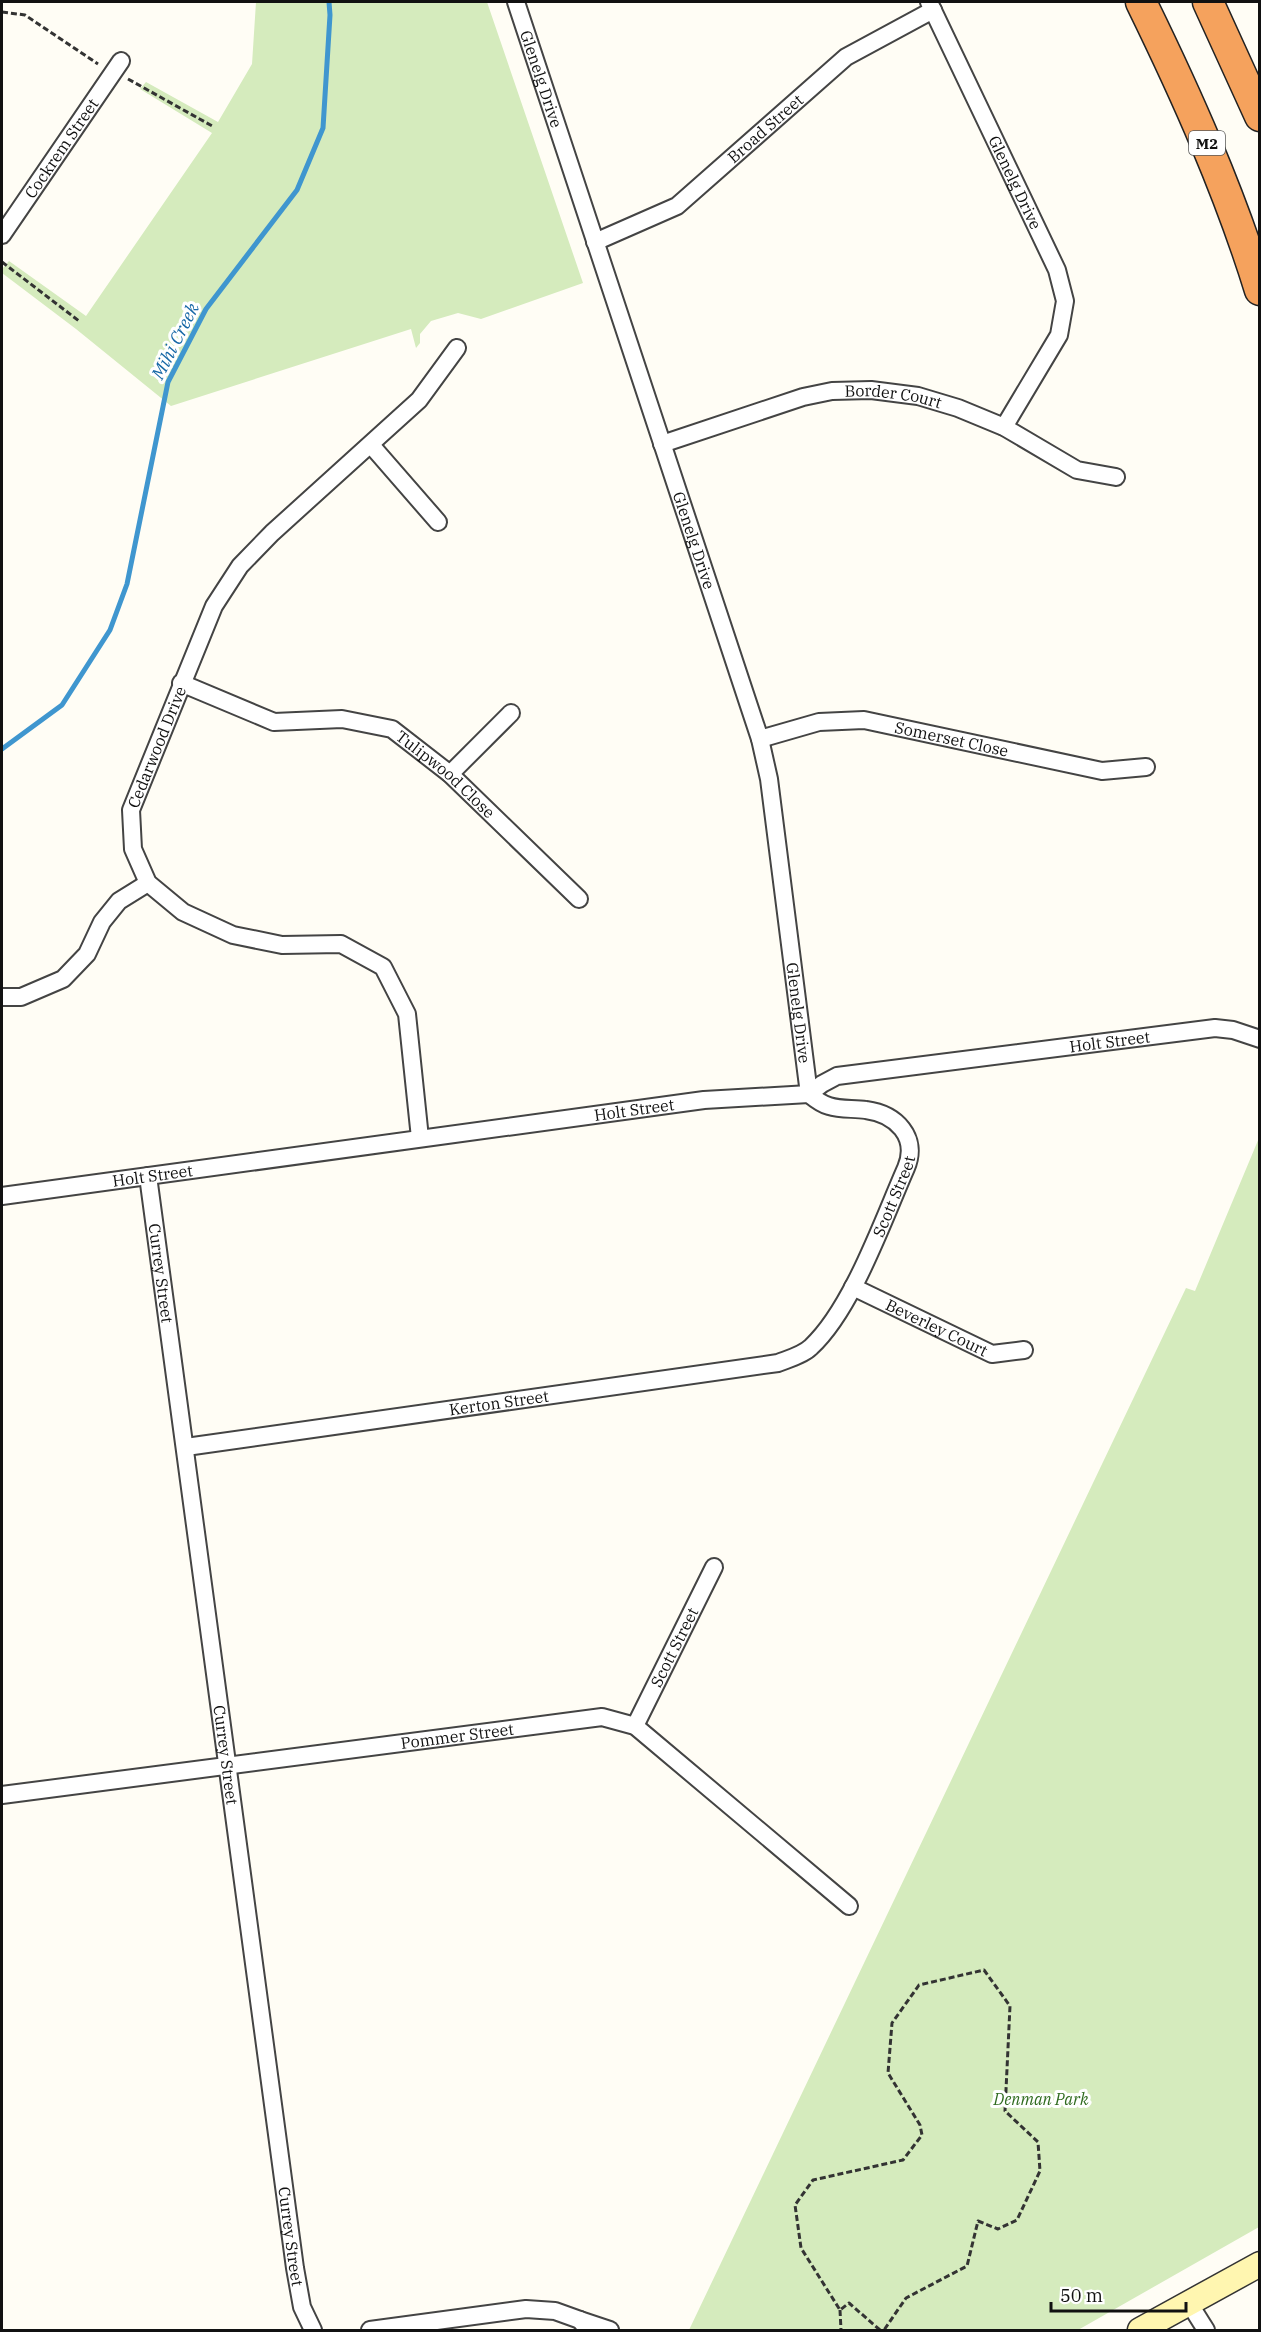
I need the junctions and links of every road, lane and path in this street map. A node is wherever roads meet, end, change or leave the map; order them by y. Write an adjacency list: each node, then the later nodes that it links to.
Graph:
1 (516, 2): 8 (street, Glenelg Drive)
2 (1142, 2): 10 (highway, M2)
3 (1208, 2): 6 (highway)
4 (931, 6): 8 (street, Broad Street); 13 (street, Glenelg Drive)
5 (121, 62): 7 (street, Cockrem Street)
6 (1260, 116)
7 (2, 235)
8 (595, 242): 14 (street, Glenelg Drive)
9 (2, 262): 11 (path)
10 (1260, 290)
11 (79, 321)
12 (457, 348): 15 (street, Cedarwood Drive)
13 (1004, 427): 14 (street, Border Court); 16 (street, Border Court)
14 (662, 444): 20 (street, Glenelg Drive)
15 (370, 445): 17 (street); 18 (street, Cedarwood Drive)
16 (1116, 477)
17 (438, 522)
18 (181, 683): 22 (street, Tulipwood Close); 23 (street, Cedarwood Drive)
19 (511, 712): 22 (street)
20 (760, 739): 21 (street, Somerset Close); 27 (street, Glenelg Drive)
21 (1146, 767)
22 (450, 774): 24 (street, Tulipwood Close)
23 (147, 883): 25 (street); 28 (street, Cedarwood Drive)
24 (579, 898)
25 (2, 997)
26 (1260, 1039): 27 (street, Holt Street)
27 (809, 1094): 28 (street, Holt Street); 31 (street, Scott Street)
28 (420, 1138): 29 (street, Holt Street)
29 (148, 1176): 30 (street, Holt Street); 34 (street, Currey Street)
30 (2, 1196)
31 (853, 1287): 32 (street, Scott Street); 33 (street, Beverley Court)
32 (809, 1349): 34 (street, Kerton Street)
33 (1024, 1350)
34 (186, 1447): 37 (street, Currey Street)
35 (714, 1566): 36 (street, Scott Street)
36 (635, 1726): 37 (street, Pommer Street); 39 (street, Pommer Street)
37 (228, 1766): 38 (street, Pommer Street); 44 (street, Currey Street)
38 (2, 1795)
39 (849, 1906)
40 (1260, 2264): 41 (main road)
41 (1189, 2303): 49 (main road); 50 (street)
42 (840, 2310): 47 (path); 48 (path); 48 (path)
43 (584, 2325): 45 (street); 46 (street)
44 (313, 2331)
45 (370, 2331)
46 (610, 2331)
47 (841, 2331)
48 (882, 2331)
49 (1140, 2331)
50 (1206, 2331)

